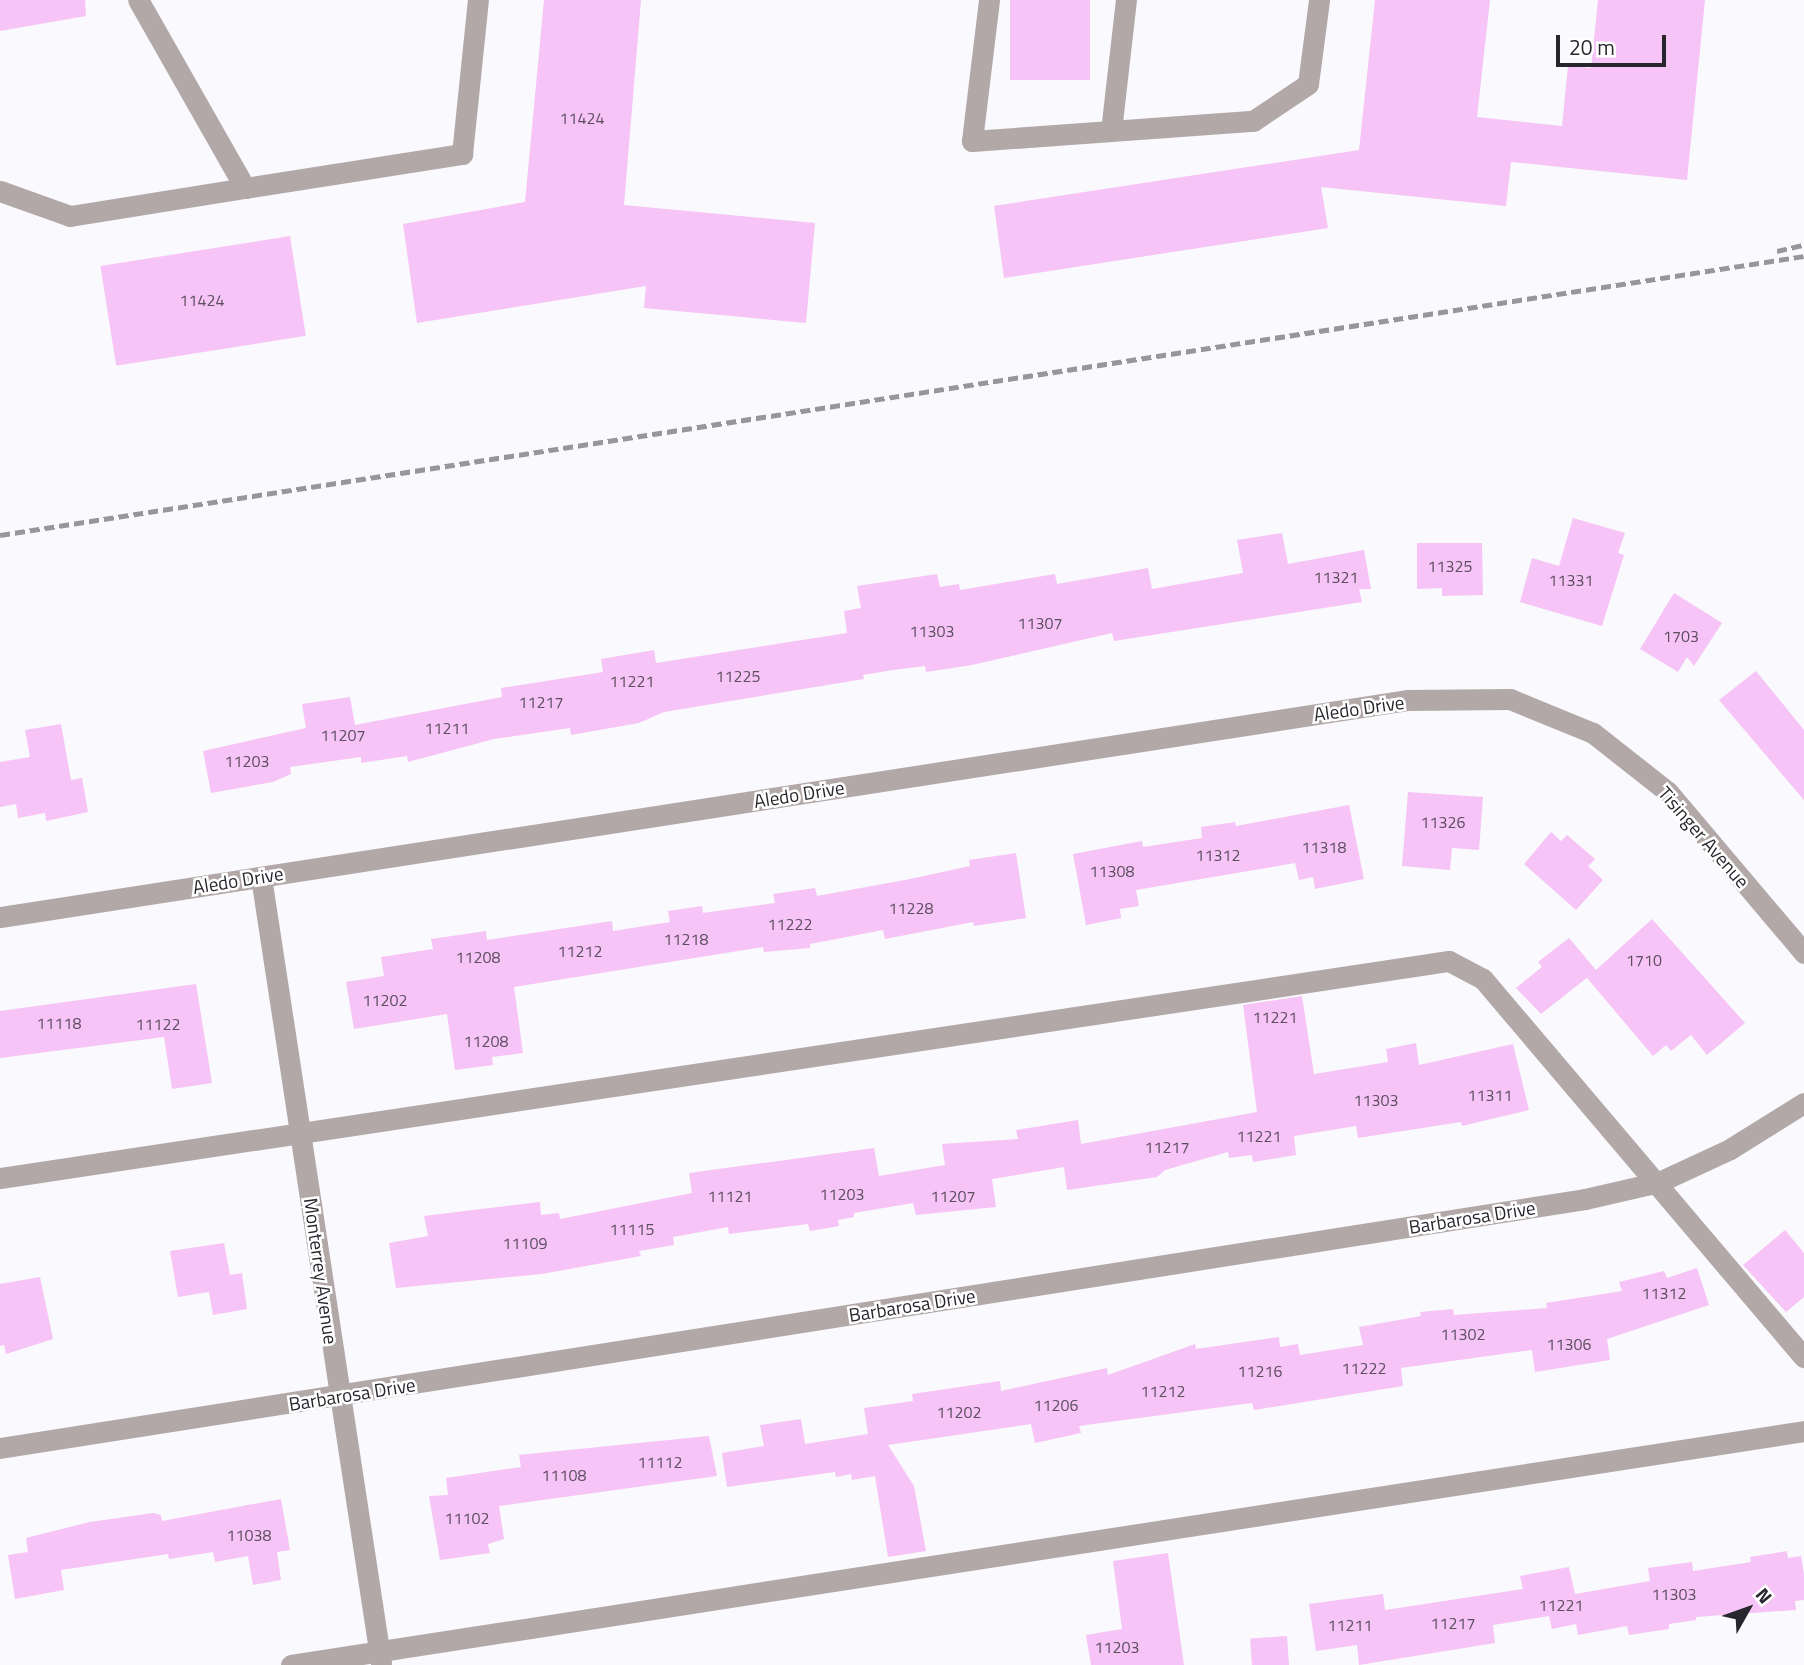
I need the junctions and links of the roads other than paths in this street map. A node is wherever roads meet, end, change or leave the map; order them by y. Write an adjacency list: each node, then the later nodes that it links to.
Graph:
1 (138, 0): 7 (street)
2 (478, 0): 7 (street)
3 (989, 0): 6 (street)
4 (1126, 0): 6 (street)
5 (1319, 0): 6 (street)
6 (1111, 131)
7 (245, 188): 8 (street)
8 (0, 191)
9 (1593, 733): 10 (street, Aledo Drive); 12 (street, Tisinger Avenue)
10 (261, 877): 11 (street, Aledo Drive); 14 (street, Monterrey Avenue)
11 (0, 917)
12 (1804, 954)
13 (1804, 1103): 16 (street, Barbarosa Drive)
14 (300, 1132): 15 (street); 16 (street); 18 (street, Monterrey Avenue)
15 (0, 1178)
16 (1658, 1182): 17 (street); 18 (street, Barbarosa Drive)
17 (1804, 1357)
18 (339, 1396): 20 (street, Barbarosa Drive); 21 (street, Monterrey Avenue)
19 (1804, 1431): 21 (street)
20 (0, 1448)
21 (380, 1658): 22 (street)
22 (291, 1665)

